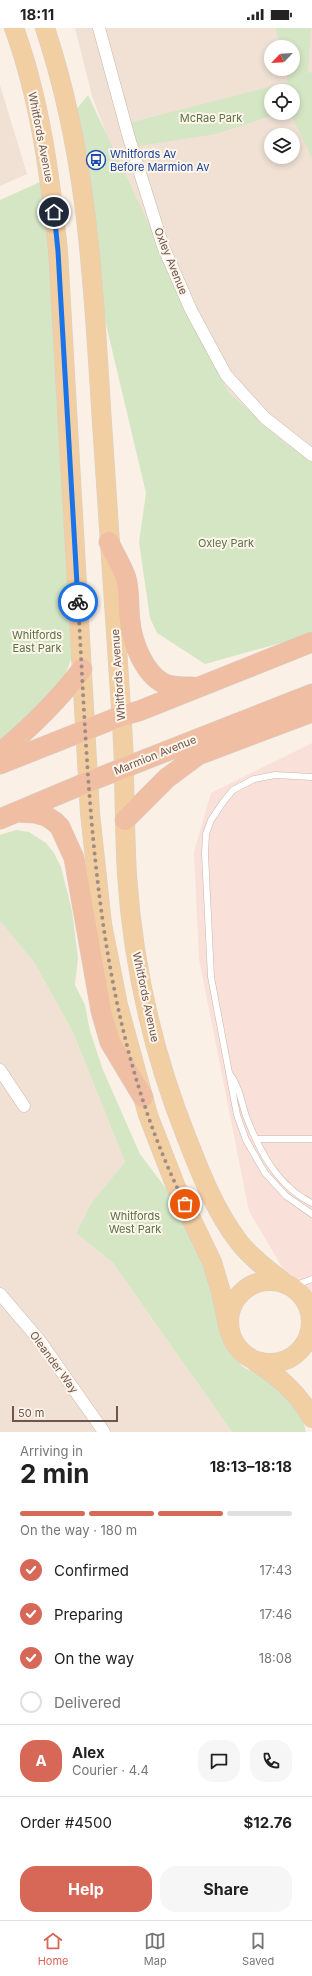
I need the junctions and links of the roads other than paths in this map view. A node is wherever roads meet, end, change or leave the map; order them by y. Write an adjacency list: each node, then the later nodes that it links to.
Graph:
1 (14, 28): 7 (main road, Whitfords Avenue)
2 (44, 28): 5 (main road, Whitfords Avenue)
3 (99, 28): 4 (street, Oxley Avenue)
4 (312, 455)
5 (109, 542): 8 (highway); 11 (main road, Whitfords Avenue)
6 (312, 642): 8 (highway)
7 (82, 669): 12 (main road, Whitfords Avenue); 13 (highway)
8 (199, 687): 11 (highway)
9 (312, 694): 15 (highway, Marmion Avenue)
10 (312, 712): 19 (highway)
11 (121, 716): 12 (highway); 15 (main road, Whitfords Avenue)
12 (86, 730): 14 (highway); 17 (main road, Whitfords Avenue)
13 (0, 753)
14 (0, 764)
15 (124, 767): 17 (highway, Marmion Avenue); 19 (main road, Whitfords Avenue)
16 (312, 776): 21 (lane)
17 (88, 782): 18 (highway, Marmion Avenue); 22 (main road, Whitfords Avenue)
18 (9, 816): 22 (highway)
19 (125, 820): 29 (main road, Whitfords Avenue)
20 (0, 1070): 23 (street)
21 (229, 1073): 24 (lane); 27 (lane)
22 (143, 1098): 32 (main road, Whitfords Avenue)
23 (24, 1106)
24 (256, 1139): 25 (lane); 26 (lane)
25 (312, 1139)
26 (312, 1202)
27 (312, 1214)
28 (312, 1279): 29 (lane)
29 (289, 1286): 31 (main road); 32 (main road)
30 (0, 1294): 35 (street, Oleander Way)
31 (311, 1328): 33 (main road)
32 (229, 1330): 33 (main road)
33 (254, 1360): 34 (main road)
34 (312, 1418)
35 (104, 1432)

